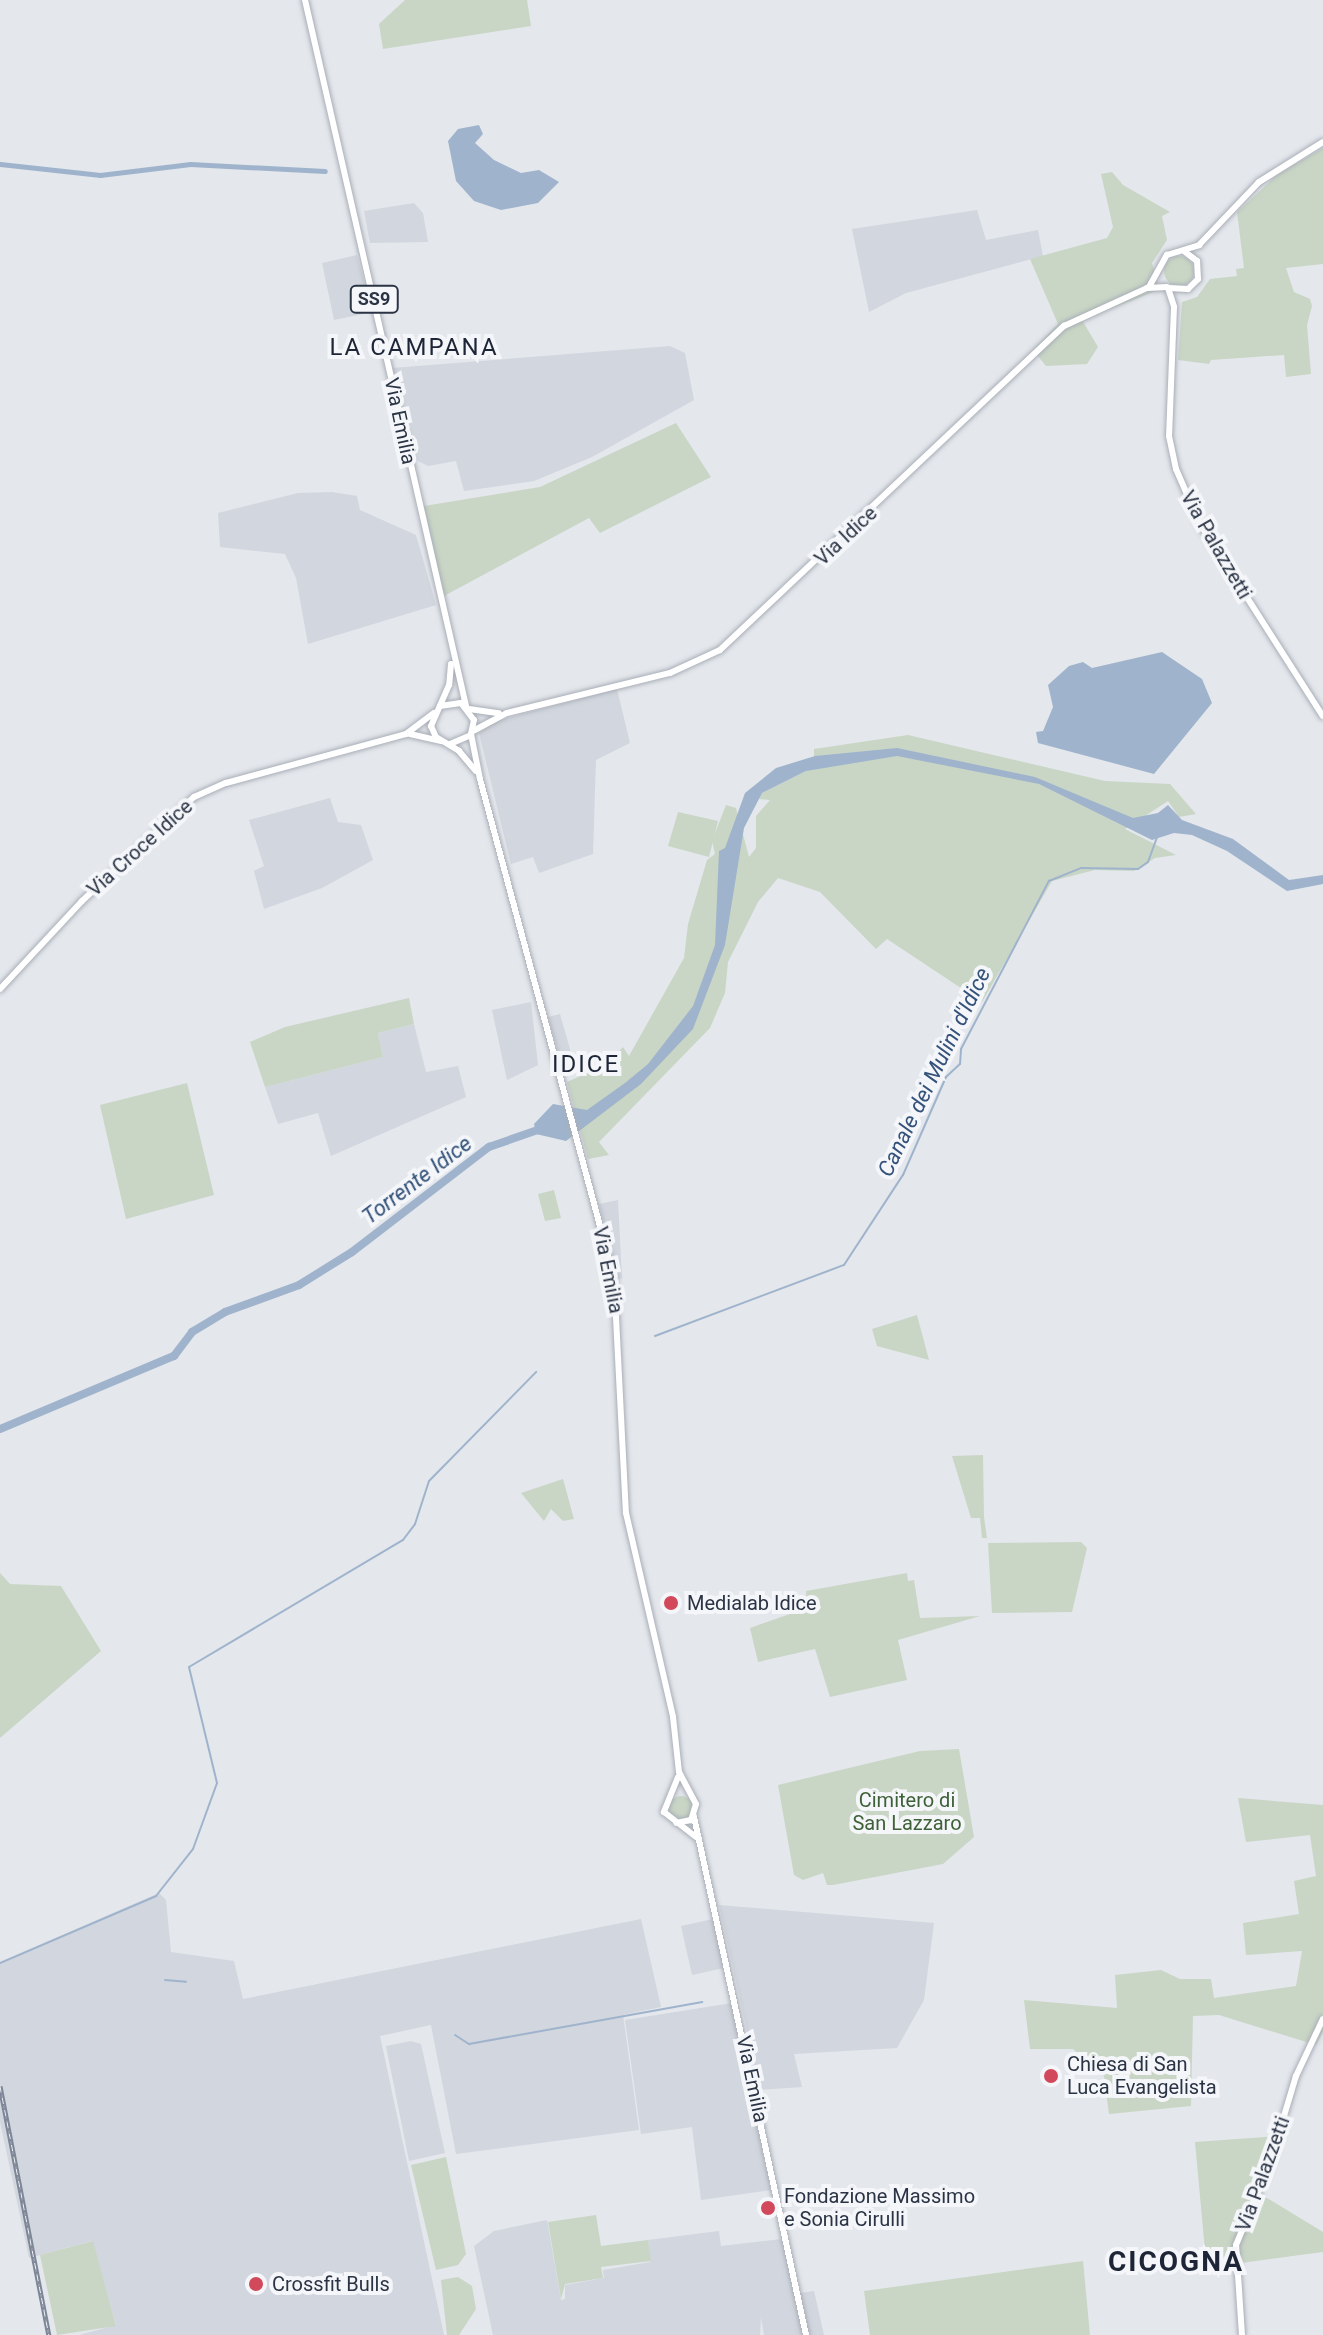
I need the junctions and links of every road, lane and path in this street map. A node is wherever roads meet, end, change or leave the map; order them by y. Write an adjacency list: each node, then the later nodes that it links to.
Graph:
1 (305, 0): 11 (main road, Via Emilia / SS9)
2 (1323, 142): 3 (main road, Via Idice)
3 (1206, 240): 4 (main road, Via Idice); 5 (main road, Via Idice)
4 (1185, 252): 5 (main road); 6 (main road, Via Idice)
5 (1197, 261): 9 (main road, Via Idice)
6 (1160, 274): 7 (main road); 8 (main road, Via Idice)
7 (1168, 287): 8 (main road, Via Idice); 9 (main road, Via Idice); 10 (main road, Via Palazzetti)
8 (1147, 288): 15 (main road, Via Idice)
9 (1183, 291): 10 (main road, Via Palazzetti)
10 (1174, 307): 16 (main road, Via Palazzetti)
11 (451, 655): 12 (main road, Via Emilia / SS9); 13 (main road, Via Emilia / SS9)
12 (440, 706): 13 (main road); 14 (main road, Via Emilia)
13 (467, 707): 15 (main road, Via Idice); 17 (main road, Via Emilia)
14 (434, 713): 18 (main road, Via Croce Idice); 19 (main road)
15 (507, 713): 17 (main road, Via Idice)
16 (1323, 716)
17 (472, 733): 19 (main road); 20 (main road, Via Emilia)
18 (406, 734): 19 (main road, Via Croce Idice); 21 (main road, Via Croce Idice)
19 (444, 743): 20 (main road, Via Emilia)
20 (480, 778): 22 (main road, Via Emilia)
21 (0, 989)
22 (679, 1772): 23 (main road, Via Emilia); 24 (main road, Via Emilia)
23 (688, 1793): 24 (main road); 25 (main road, Via Emilia)
24 (671, 1794): 26 (main road, Via Emilia)
25 (694, 1817): 26 (main road); 27 (main road, Via Emilia)
26 (676, 1823): 27 (main road)
27 (698, 1840): 29 (main road, Via Emilia)
28 (1323, 2019): 30 (main road, Via Palazzetti)
29 (803, 2335)
30 (1242, 2335)

